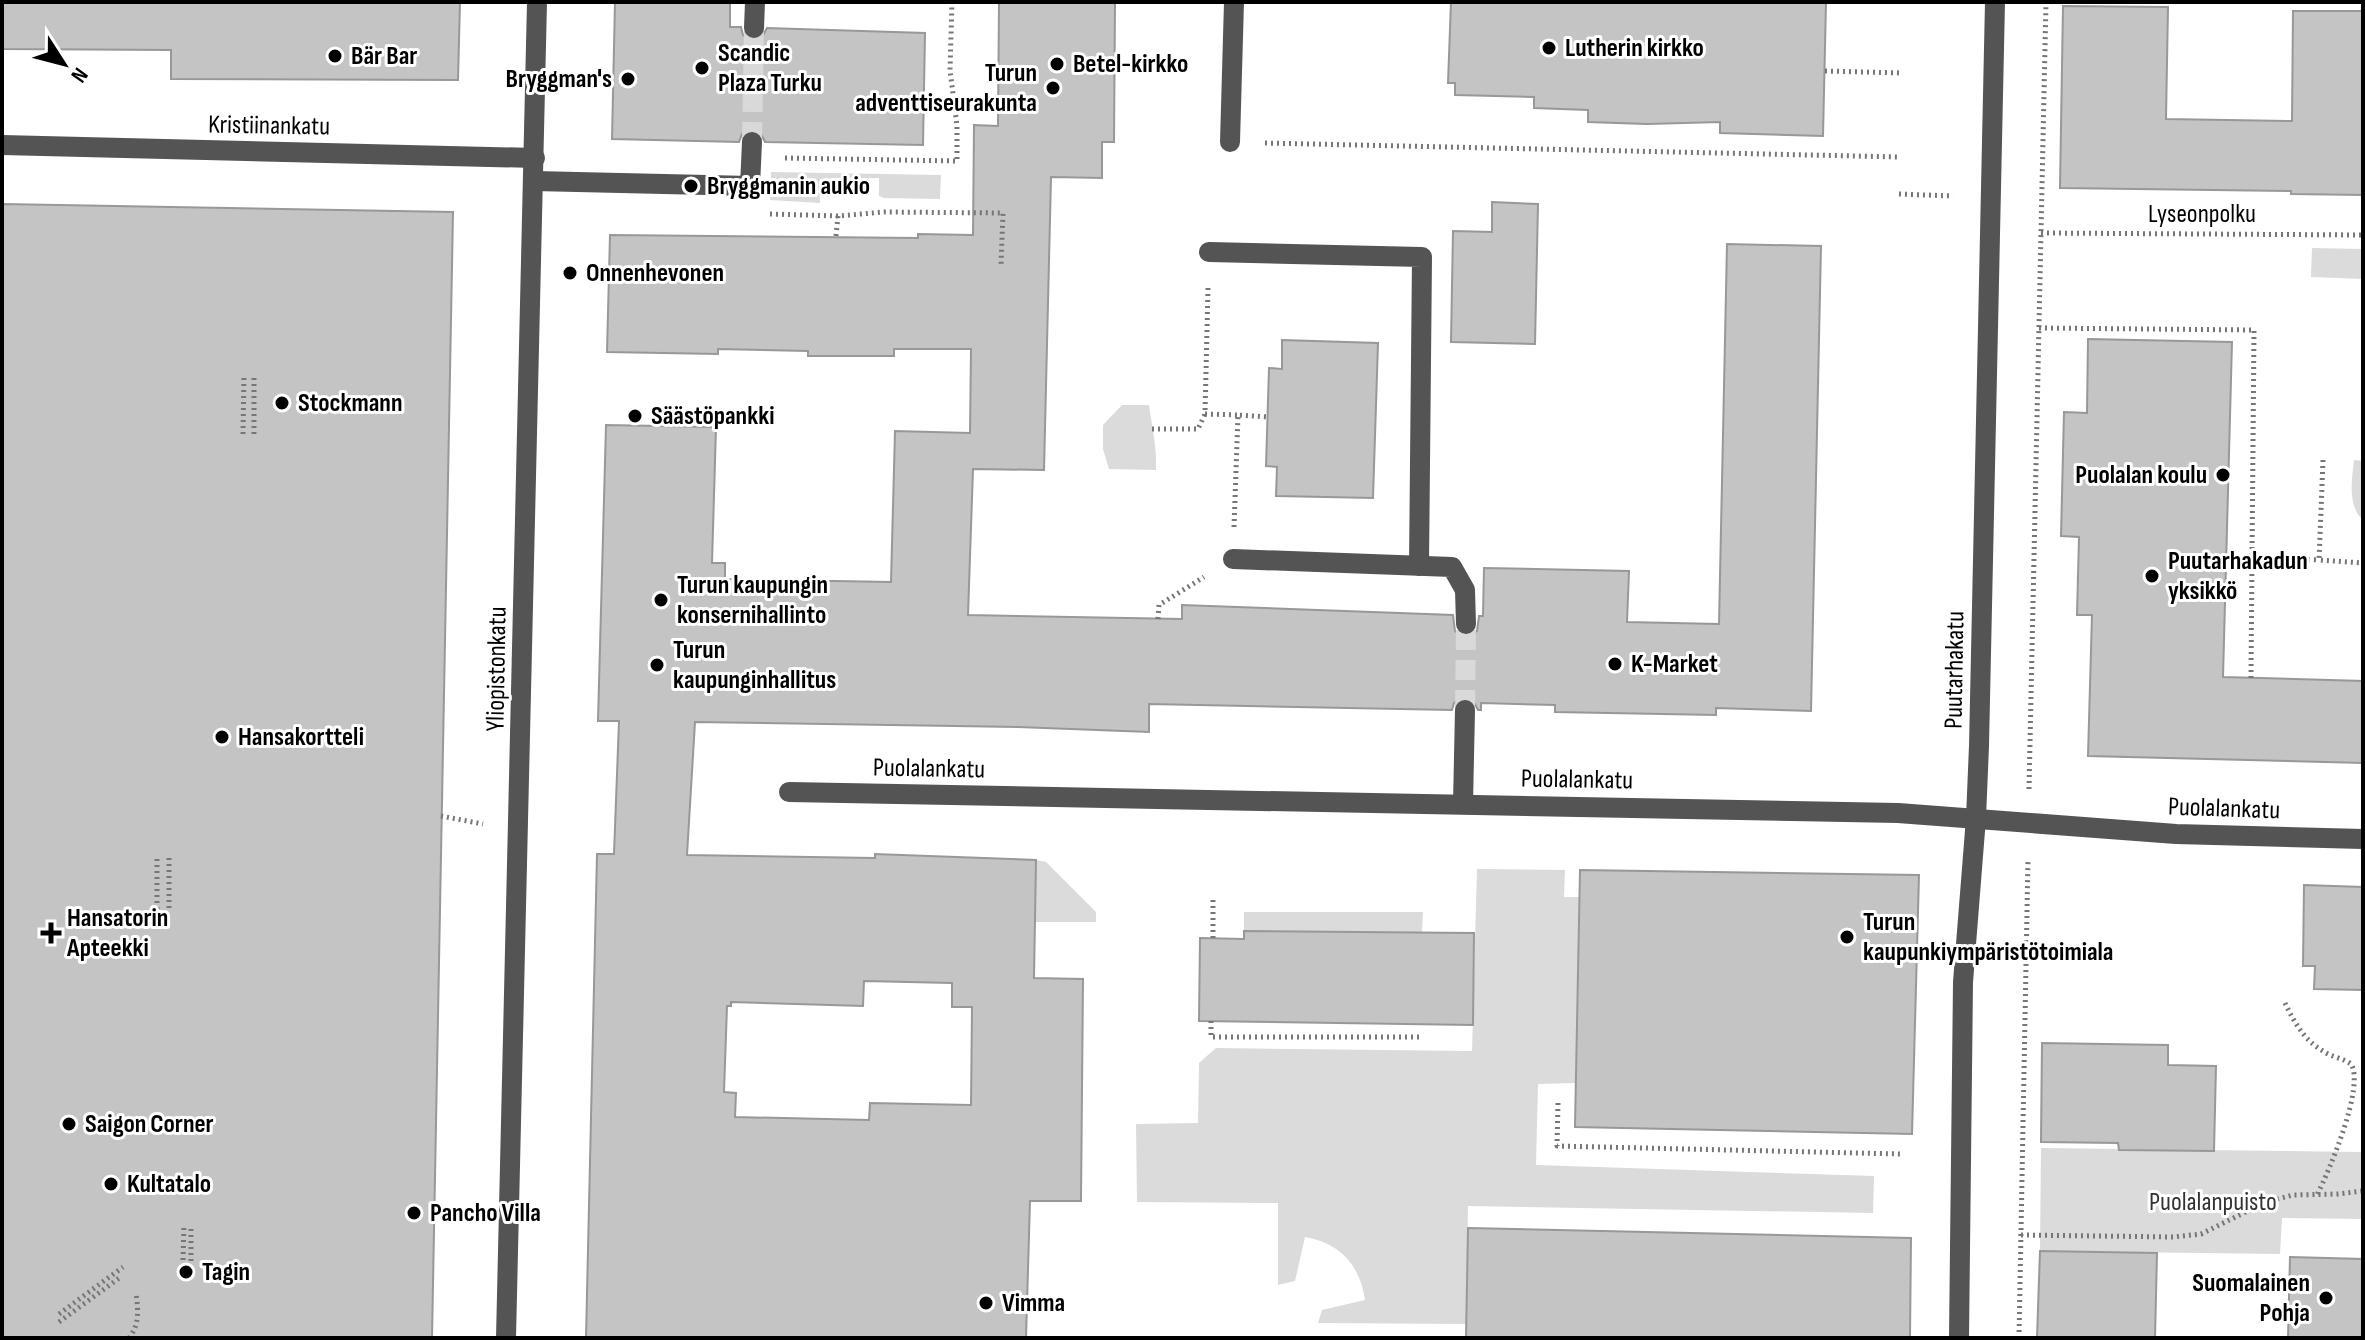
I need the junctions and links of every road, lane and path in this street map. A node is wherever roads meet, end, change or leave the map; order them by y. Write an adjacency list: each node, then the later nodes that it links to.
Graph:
1 (537, 2): 14 (street, Yliopistonkatu)
2 (755, 2): 7 (street)
3 (952, 2): 15 (path)
4 (1234, 2): 11 (street)
5 (1995, 2): 48 (street, Puutarhakatu)
6 (2046, 2): 21 (path)
7 (754, 28)
8 (1825, 71): 9 (path)
9 (1902, 73)
10 (752, 142): 16 (street)
11 (1230, 142): 13 (path)
12 (2, 145): 14 (street, Kristiinankatu)
13 (1900, 157)
14 (535, 158): 16 (street, Yliopistonkatu)
15 (772, 158)
16 (534, 181): 75 (street, Yliopistonkatu)
17 (1899, 194): 18 (path)
18 (1953, 196)
19 (764, 214): 20 (path)
20 (838, 216): 23 (path); 25 (path)
21 (2041, 233): 22 (path, Lyseonpolku); 26 (path)
22 (2363, 235)
23 (836, 236)
24 (1209, 252): 29 (path); 40 (street)
25 (1001, 265)
26 (2039, 328): 36 (path); 46 (path)
27 (244, 374): 33 (path)
28 (254, 375): 34 (path)
29 (1205, 414): 30 (path); 32 (path)
30 (1238, 415): 31 (path); 37 (path)
31 (1268, 417)
32 (1152, 429)
33 (243, 434)
34 (254, 434)
35 (2323, 460): 38 (path)
36 (2252, 557): 38 (path); 43 (path)
37 (1233, 559): 40 (street); 41 (path)
38 (2319, 560): 39 (path)
39 (2363, 563)
40 (1419, 566): 42 (street)
41 (1158, 619)
42 (1466, 624)
43 (2251, 678)
44 (1465, 710): 47 (street)
45 (789, 792): 47 (street, Puolalankatu)
46 (2029, 793)
47 (1463, 804): 48 (street, Puolalankatu)
48 (1976, 818): 49 (street, Puolalankatu); 76 (street, Puutarhakatu)
49 (2363, 839)
50 (157, 855): 55 (path)
51 (169, 855): 54 (path)
52 (2028, 870): 67 (path)
53 (1213, 900): 56 (path)
54 (169, 908)
55 (157, 909)
56 (1213, 938)
57 (2285, 1003): 60 (path)
58 (1211, 1021): 59 (path)
59 (1419, 1037)
60 (2360, 1096)
61 (1558, 1103): 63 (path)
62 (2358, 1107): 65 (path)
63 (1900, 1154)
64 (2363, 1191): 65 (path)
65 (2317, 1195): 67 (path)
66 (188, 1225): 68 (path)
67 (2020, 1235): 77 (path)
68 (187, 1261)
69 (123, 1267): 72 (path)
70 (122, 1276): 73 (path)
71 (136, 1293): 74 (path)
72 (59, 1314)
73 (59, 1322)
74 (129, 1338)
75 (506, 1338)
76 (1959, 1338)
77 (2019, 1338)

